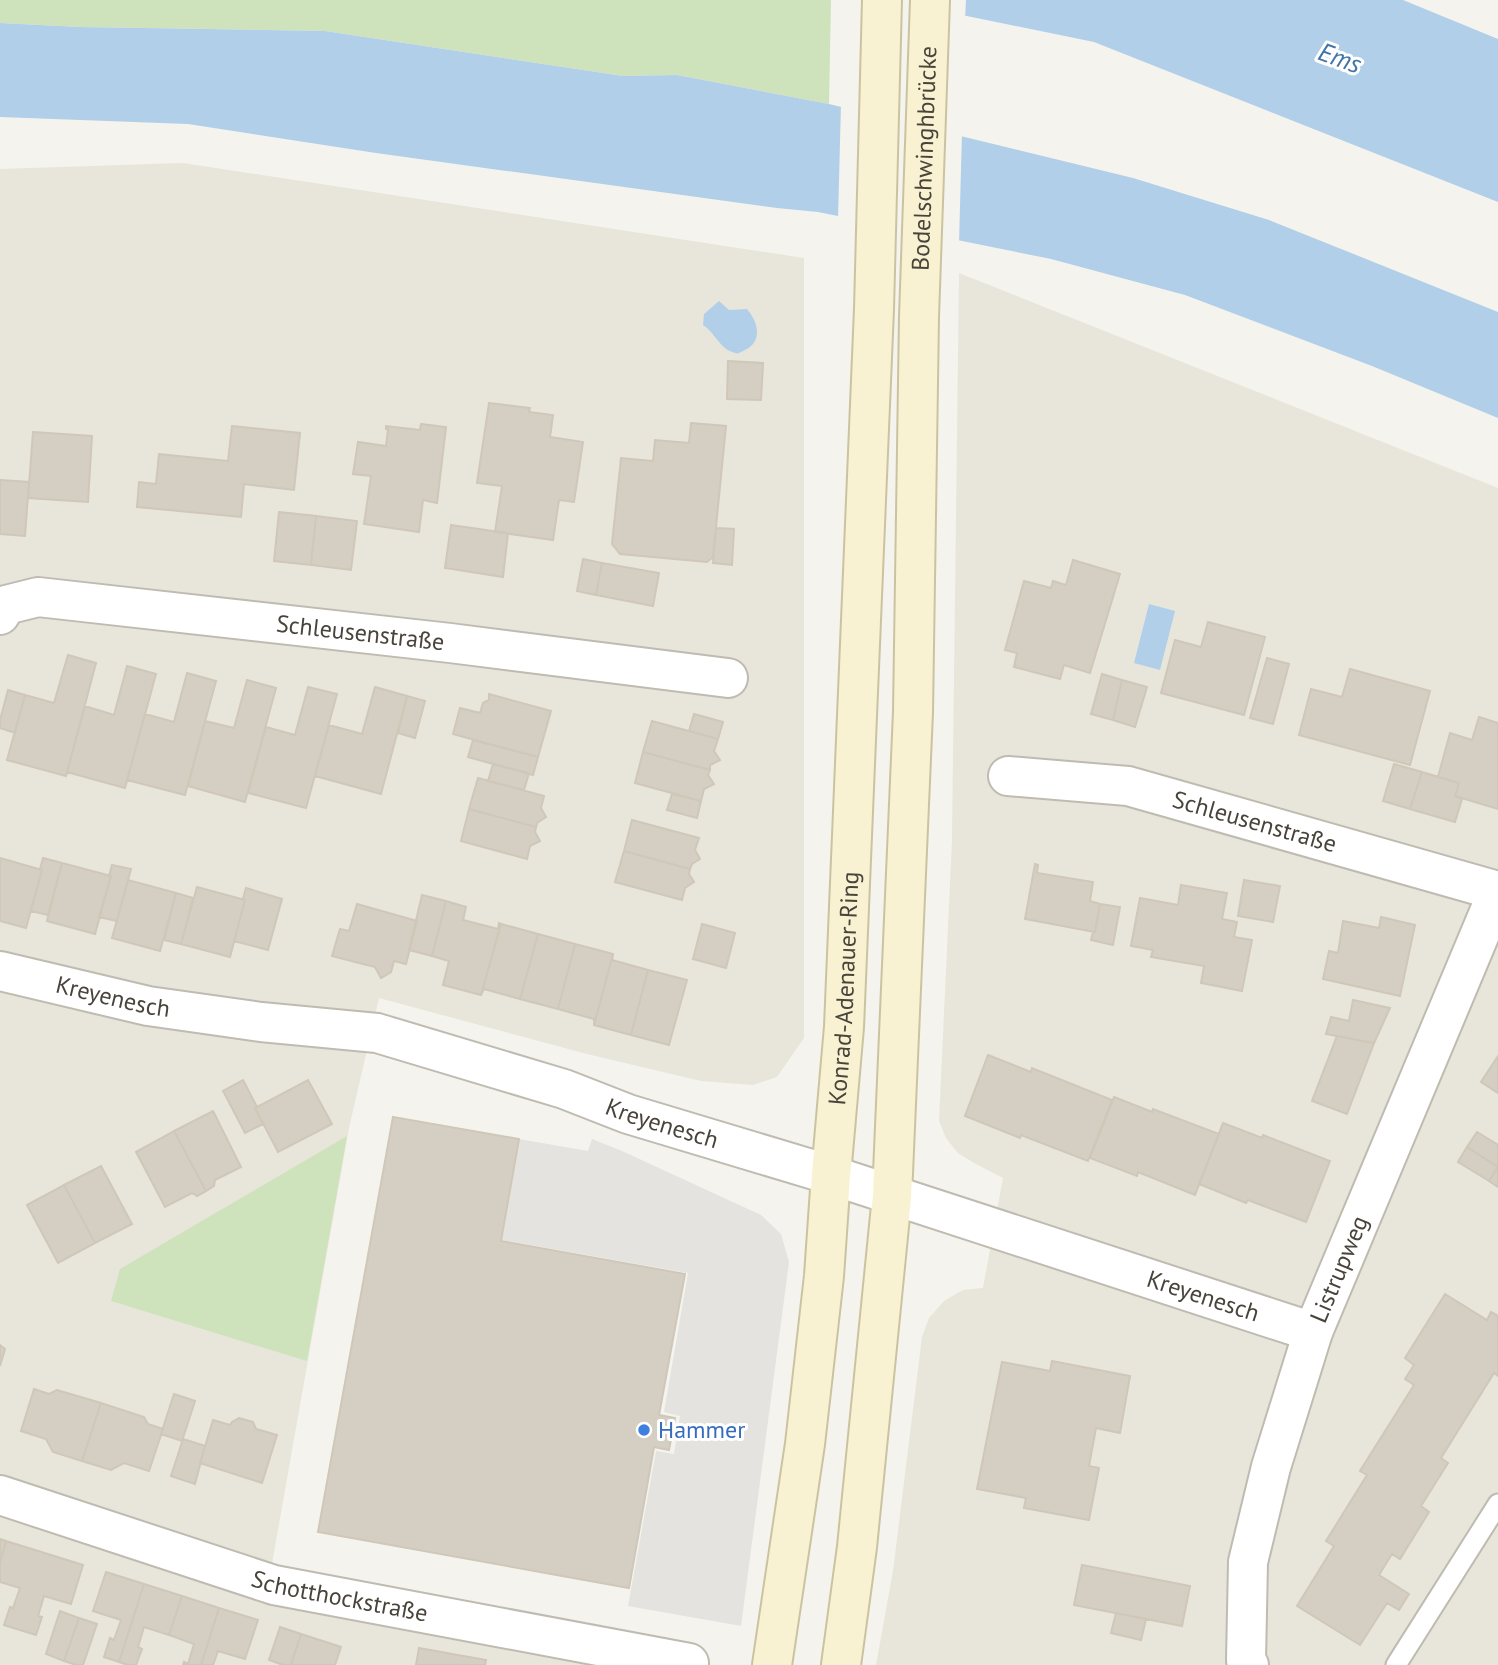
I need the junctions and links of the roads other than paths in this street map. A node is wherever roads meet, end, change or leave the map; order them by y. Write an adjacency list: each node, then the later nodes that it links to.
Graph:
1 (882, 0): 3 (main road, Bodelschwinghbrücke)
2 (930, 0): 10 (main road, Bodelschwinghbrücke)
3 (874, 309): 9 (main road, Konrad-Adenauer-Ring)
4 (0, 615): 5 (street, Schleusenstraße)
5 (728, 678)
6 (1008, 776): 7 (street, Schleusenstraße)
7 (1498, 891): 11 (street, Listrupweg)
8 (0, 971): 9 (street, Kreyenesch)
9 (831, 1175): 10 (street, Kreyenesch); 15 (main road, Konrad-Adenauer-Ring)
10 (892, 1196): 11 (street, Kreyenesch); 16 (main road)
11 (1313, 1332): 17 (street, Listrupweg)
12 (0, 1495): 14 (street, Schotthockstraße)
13 (1498, 1504): 18 (lane)
14 (689, 1663)
15 (772, 1665)
16 (841, 1665)
17 (1249, 1665)
18 (1396, 1665)

